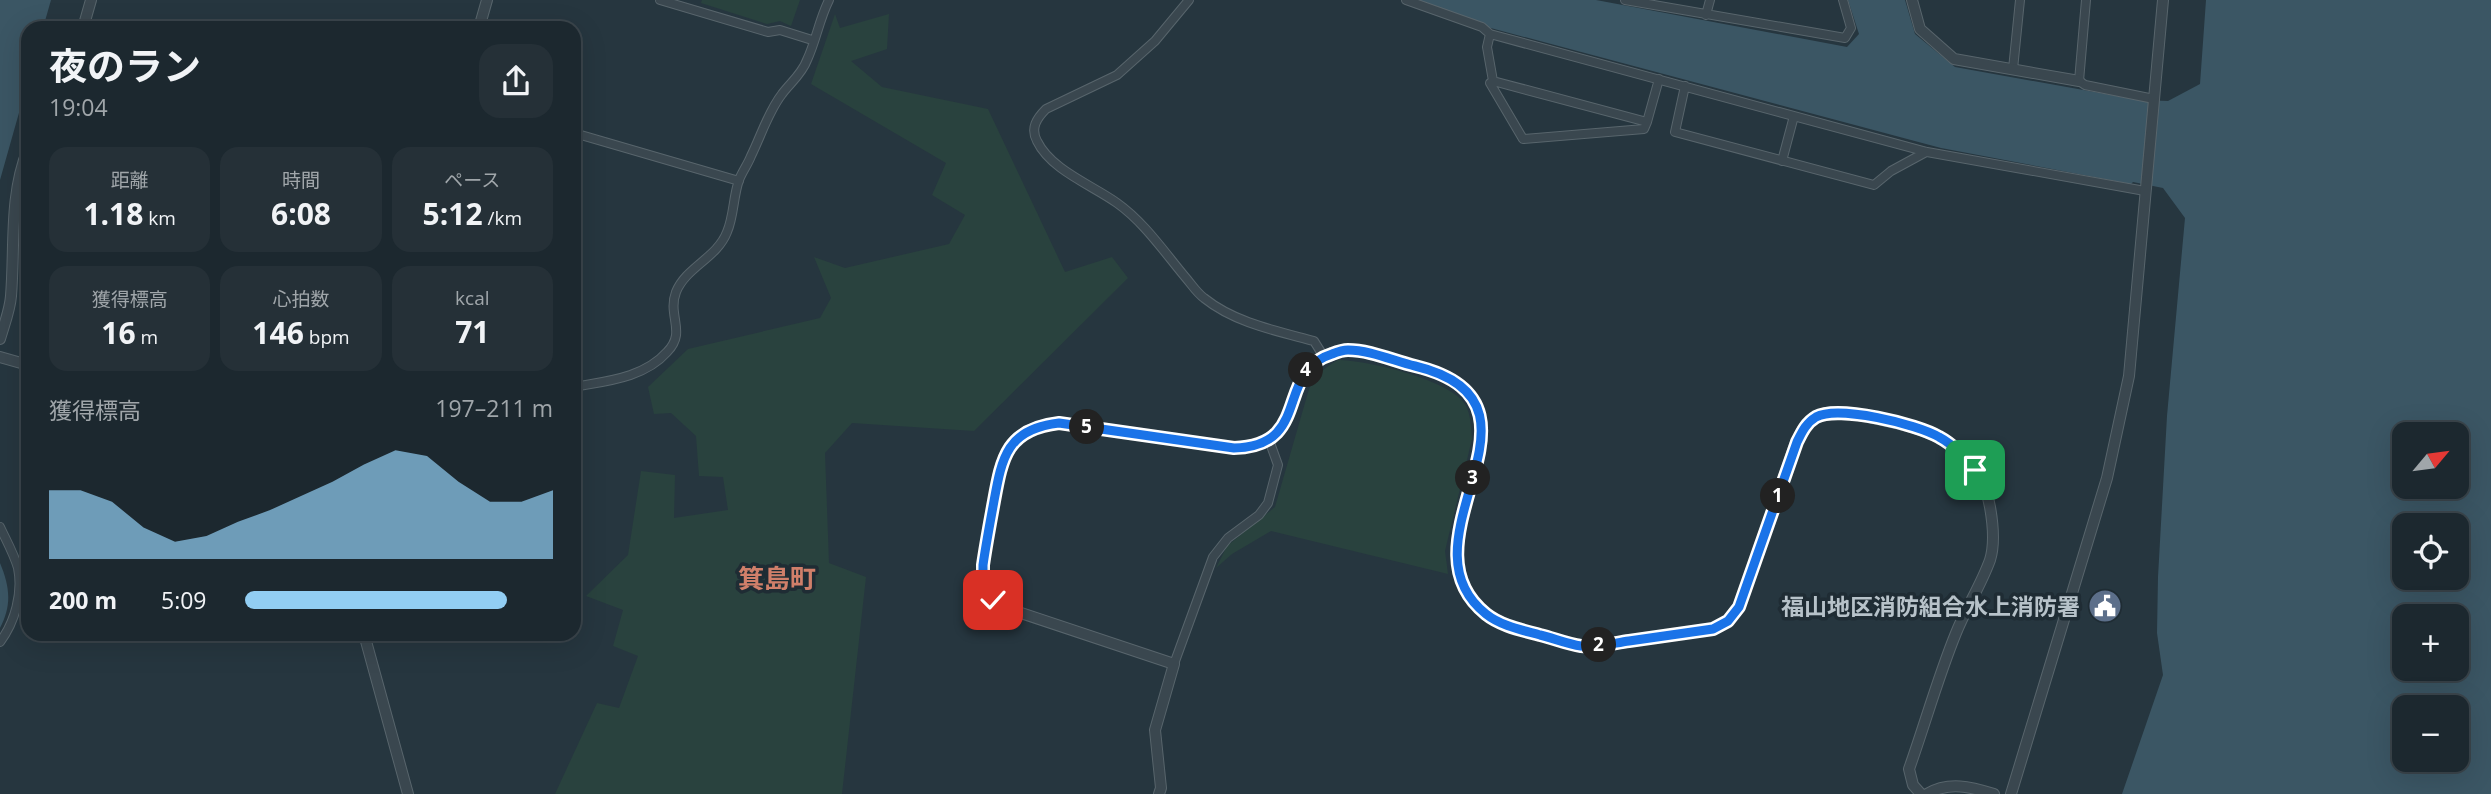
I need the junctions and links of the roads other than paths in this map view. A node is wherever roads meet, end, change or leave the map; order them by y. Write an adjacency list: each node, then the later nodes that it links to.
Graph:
1 (92, 0): 15 (street)
2 (488, 0): 16 (street)
3 (660, 0): 18 (street)
4 (829, 0): 18 (street)
5 (1189, 0): 34 (street)
6 (1406, 0): 17 (street)
7 (1625, 0): 14 (street)
8 (1710, 0): 14 (street)
9 (1843, 0): 14 (street)
10 (1912, 0): 19 (street)
11 (2020, 0): 19 (street)
12 (2085, 0): 22 (street)
13 (2163, 0): 24 (street)
14 (1706, 15)
15 (85, 21)
16 (481, 21)
17 (1490, 34): 20 (street); 21 (street)
18 (812, 40): 31 (street)
19 (2013, 69): 22 (street)
20 (1659, 79): 23 (street); 26 (street)
21 (1493, 81): 26 (street); 26 (street)
22 (2079, 81): 24 (street)
23 (1685, 86): 25 (street); 29 (street)
24 (2154, 99): 32 (street)
25 (1794, 116): 28 (street); 29 (street)
26 (1647, 122)
27 (581, 135): 31 (street)
28 (1927, 152): 29 (street); 32 (street)
29 (1782, 161)
30 (21, 169): 33 (street)
31 (738, 181): 37 (street)
32 (2145, 189): 48 (street)
33 (0, 339)
34 (1324, 356): 38 (street); 45 (street)
35 (0, 357): 36 (street)
36 (21, 363)
37 (581, 385)
38 (1269, 440): 42 (street); 42 (street)
39 (0, 527): 41 (street)
40 (366, 641): 43 (street)
41 (0, 642)
42 (1174, 664): 44 (street)
43 (408, 794)
44 (1159, 794)
45 (1921, 794)
46 (1927, 794): 47 (street)
47 (1994, 794)
48 (2011, 794)

